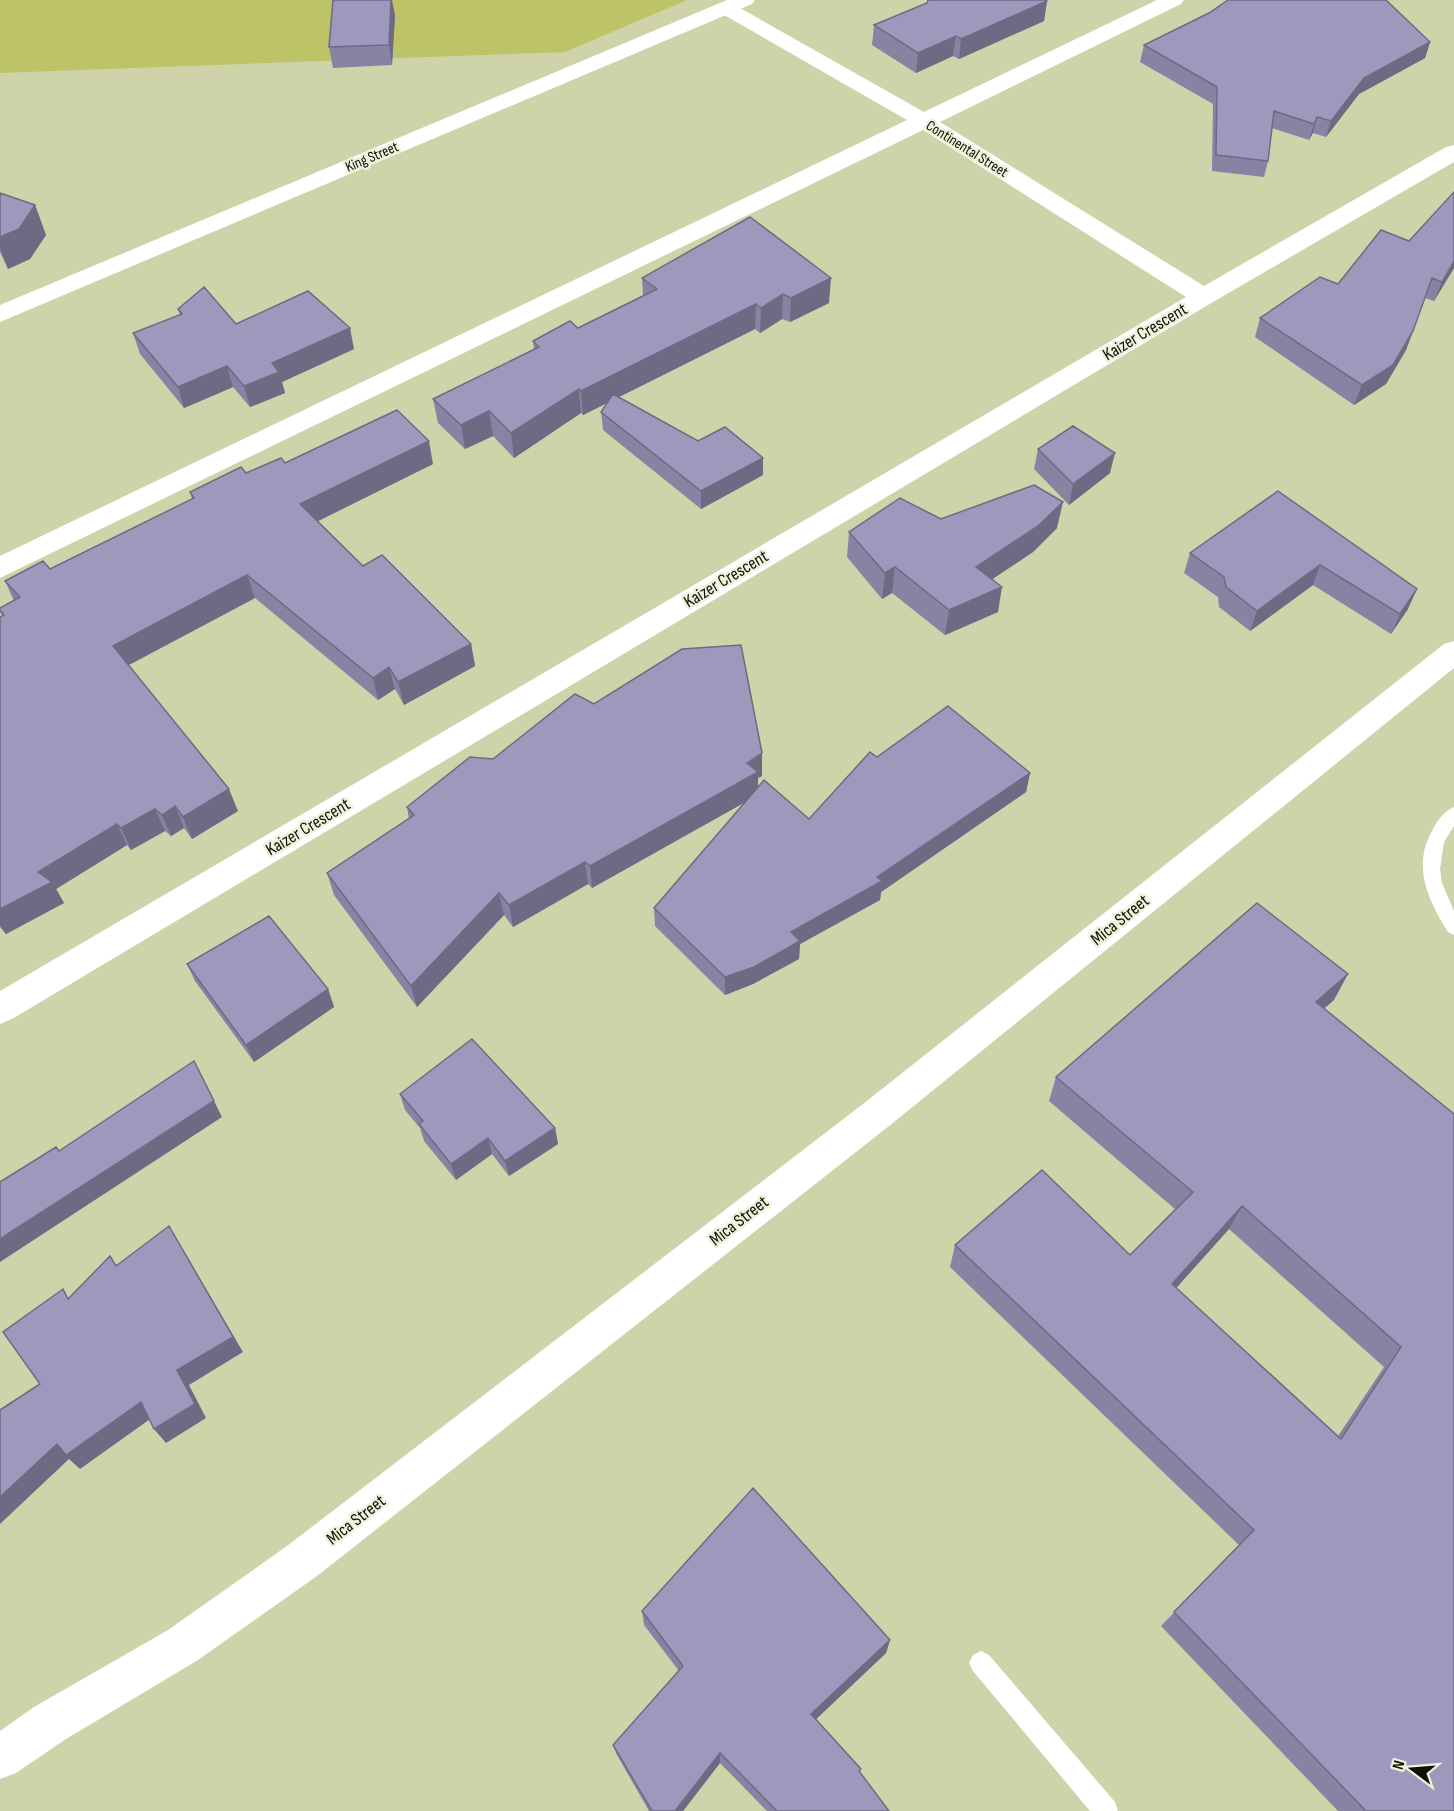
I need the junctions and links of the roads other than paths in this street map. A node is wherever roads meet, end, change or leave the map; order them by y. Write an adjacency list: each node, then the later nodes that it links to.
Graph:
1 (1174, 0): 3 (street)
2 (735, 4): 3 (street, Continental Street); 6 (street, King Street)
3 (922, 120): 5 (street, Continental Street); 7 (street)
4 (1454, 152): 5 (street, Kaizer Crescent)
5 (1204, 297): 11 (street, Kaizer Crescent)
6 (0, 314)
7 (0, 568)
8 (1454, 652): 13 (street, Mica Street)
9 (1454, 814): 10 (lane)
10 (1454, 927)
11 (0, 1009)
12 (981, 1663): 14 (lane)
13 (0, 1756)
14 (1107, 1811)

